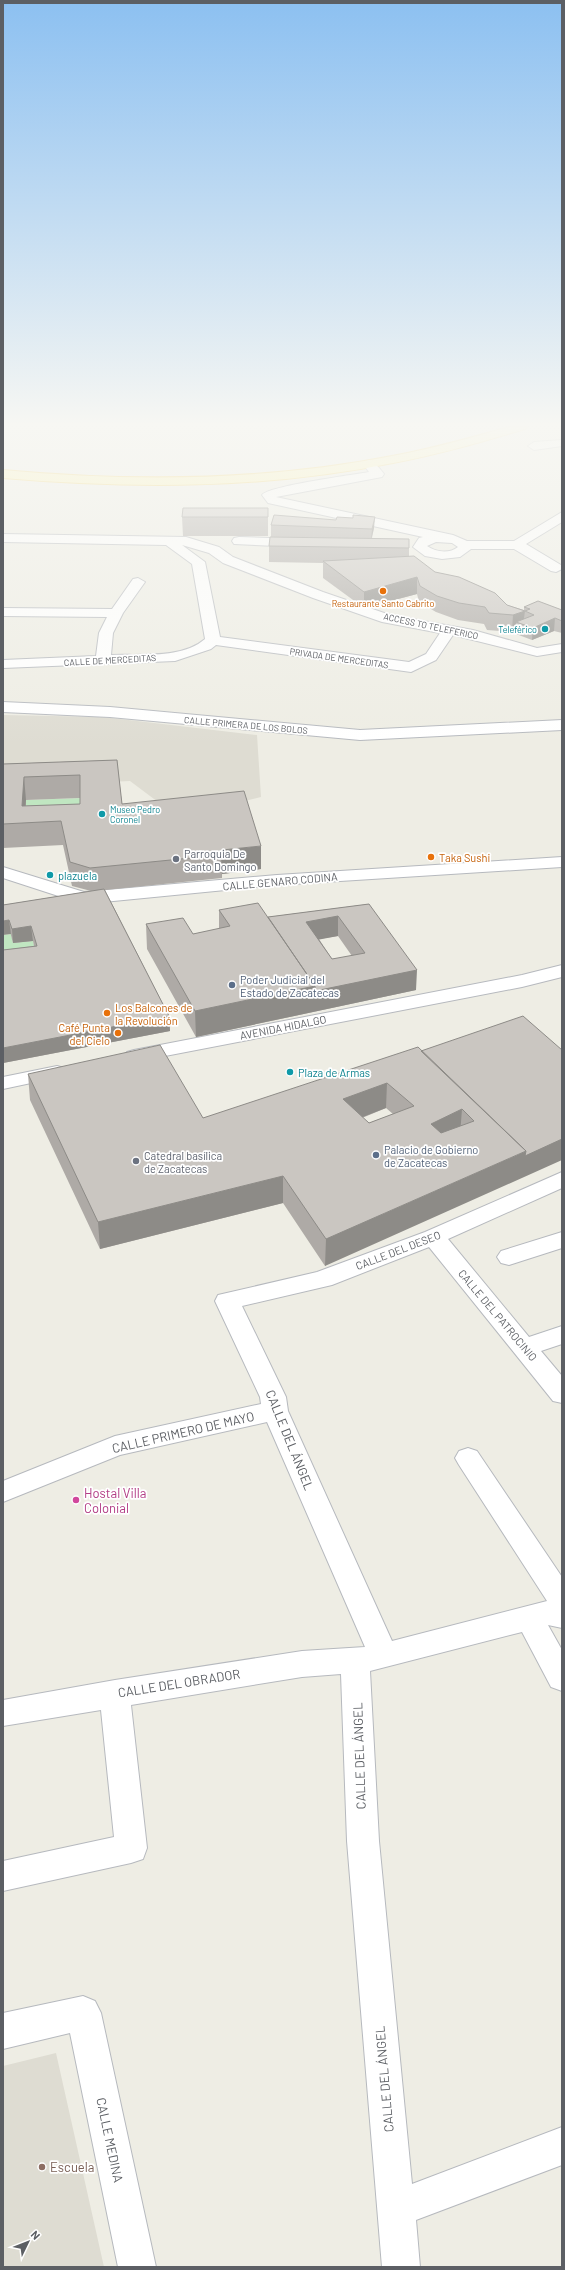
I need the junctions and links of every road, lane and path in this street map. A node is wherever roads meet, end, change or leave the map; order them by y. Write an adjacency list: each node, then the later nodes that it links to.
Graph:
1 (421, 533): 4 (street)
2 (535, 533): 9 (street)
3 (3, 538): 5 (street, ACCESS TO TELEFERICO)
4 (444, 538): 8 (street); 11 (street)
5 (168, 540): 16 (street, ACCESS TO TELEFERICO); 17 (street)
6 (239, 541): 7 (street)
7 (310, 543)
8 (465, 545): 9 (street); 11 (street)
9 (520, 545): 12 (street)
10 (404, 546): 11 (street)
11 (420, 547)
12 (556, 568)
13 (138, 582): 15 (street)
14 (3, 612): 15 (street)
15 (116, 613): 19 (street)
16 (449, 630): 17 (street, PRIVADA DE MERCEDITAS); 18 (street, ACCESS TO TELEFERICO)
17 (213, 640): 19 (street, CALLE DE MERCEDITAS)
18 (562, 648)
19 (103, 661): 20 (street, CALLE DE MERCEDITAS)
20 (3, 664)
21 (3, 708): 22 (street, CALLE PRIMERA DE LOS BOLOS)
22 (562, 725)
23 (562, 862): 25 (street, CALLE GENARO CODINA)
24 (3, 872): 25 (street, CALLE GENARO CODINA)
25 (83, 898): 26 (street)
26 (47, 904)
27 (562, 971): 28 (street, AVENIDA HIDALGO)
28 (118, 1059)
29 (72, 1069): 30 (street)
30 (3, 1083)
31 (562, 1179): 32 (street, CALLE DEL DESEO)
32 (433, 1237): 35 (street, CALLE DEL DESEO); 37 (street, CALLE DEL PATROCINIO)
33 (562, 1240): 34 (street)
34 (510, 1257)
35 (227, 1301): 39 (street, CALLE DEL ÁNGEL)
36 (562, 1335): 37 (street)
37 (526, 1347): 38 (street, CALLE DEL PATROCINIO)
38 (562, 1394)
39 (275, 1411): 41 (street, CALLE PRIMERO DE MAYO); 45 (street, CALLE DEL ÁNGEL)
40 (468, 1458): 42 (street)
41 (3, 1492)
42 (562, 1601)
43 (562, 1616): 44 (street, CALLE DEL OBRADOR)
44 (530, 1618): 45 (street, CALLE DEL OBRADOR); 46 (street)
45 (370, 1658): 47 (street, CALLE DEL OBRADOR); 52 (street, CALLE DEL ÁNGEL)
46 (562, 1678)
47 (115, 1693): 48 (street, CALLE DEL OBRADOR); 49 (street)
48 (3, 1713)
49 (3, 1876)
50 (3, 2031): 53 (street, CALLE MEDINA)
51 (562, 2146): 52 (street)
52 (396, 2209): 54 (street, CALLE DEL ÁNGEL)
53 (137, 2267)
54 (401, 2267)

